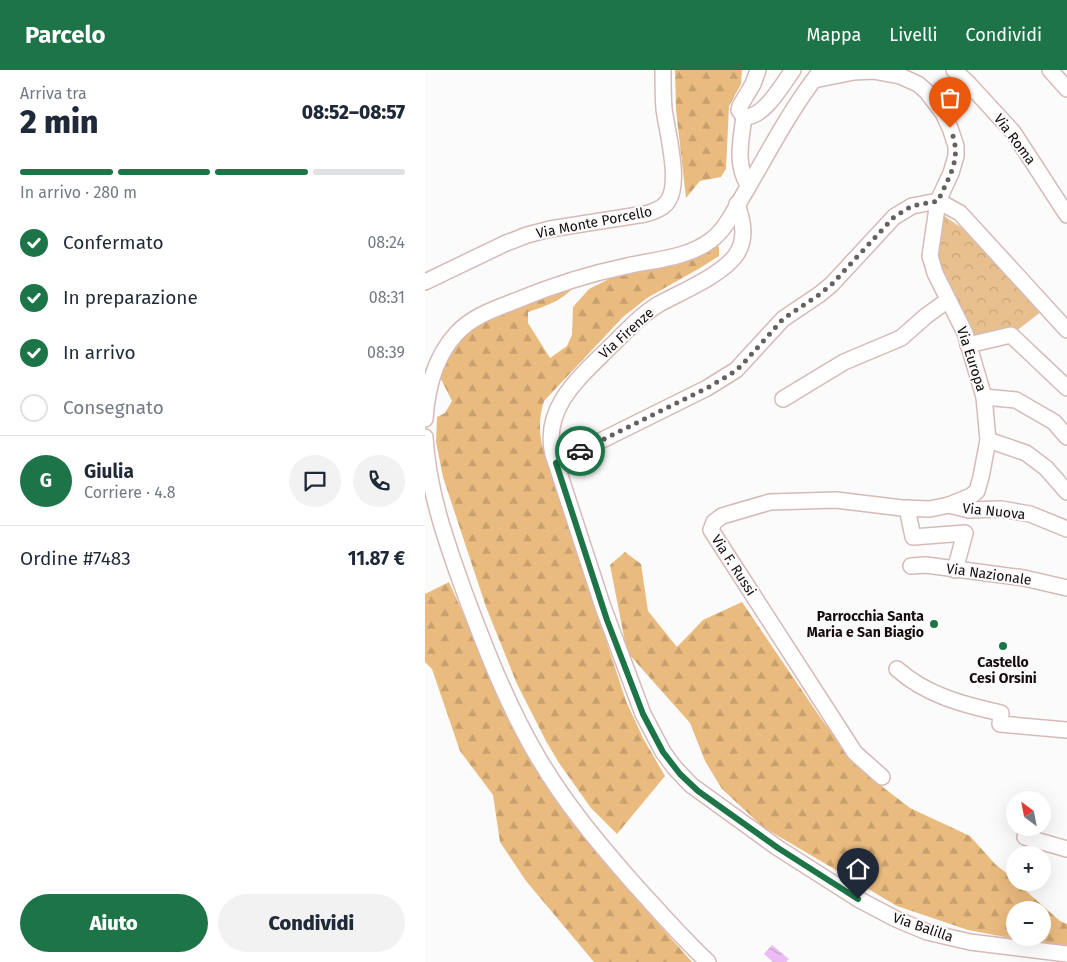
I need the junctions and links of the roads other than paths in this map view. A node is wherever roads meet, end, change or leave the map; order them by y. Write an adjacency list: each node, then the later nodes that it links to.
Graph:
1 (663, 70): 13 (street, Via Monte Porcello)
2 (758, 70): 8 (street)
3 (793, 70): 8 (street)
4 (954, 70): 12 (street, Via Roma)
5 (1050, 70): 7 (street)
6 (818, 75): 9 (street); 10 (street, Via Europa)
7 (1067, 89)
8 (744, 117): 9 (street)
9 (748, 185): 11 (street)
10 (938, 201): 14 (street, Via Europa); 15 (street); 25 (street)
11 (737, 204): 17 (street); 25 (street, Via Firenze)
12 (1067, 215)
13 (425, 282)
14 (948, 300): 16 (street, Via Europa); 20 (street)
15 (1067, 330)
16 (968, 345): 18 (street); 19 (street, Via Europa)
17 (429, 371): 21 (street)
18 (1067, 388)
19 (984, 397): 23 (street); 24 (street, Via Europa)
20 (783, 399)
21 (425, 419)
22 (425, 437): 39 (street)
23 (1067, 437)
24 (988, 440): 26 (street); 27 (street, Via Europa)
25 (556, 463): 38 (street, Via Balilla)
26 (1067, 492)
27 (949, 505): 28 (street, Via F. Russi); 29 (street, Via Nuova)
28 (907, 508): 31 (street); 35 (street, Via F. Russi)
29 (1067, 529)
30 (911, 566): 31 (street, Via Nazionale)
31 (955, 570): 32 (street, Via Nazionale)
32 (1067, 588)
33 (897, 669): 34 (street)
34 (1067, 730)
35 (882, 777)
36 (1025, 837): 37 (street)
37 (1067, 850)
38 (1067, 954)
39 (708, 962)

